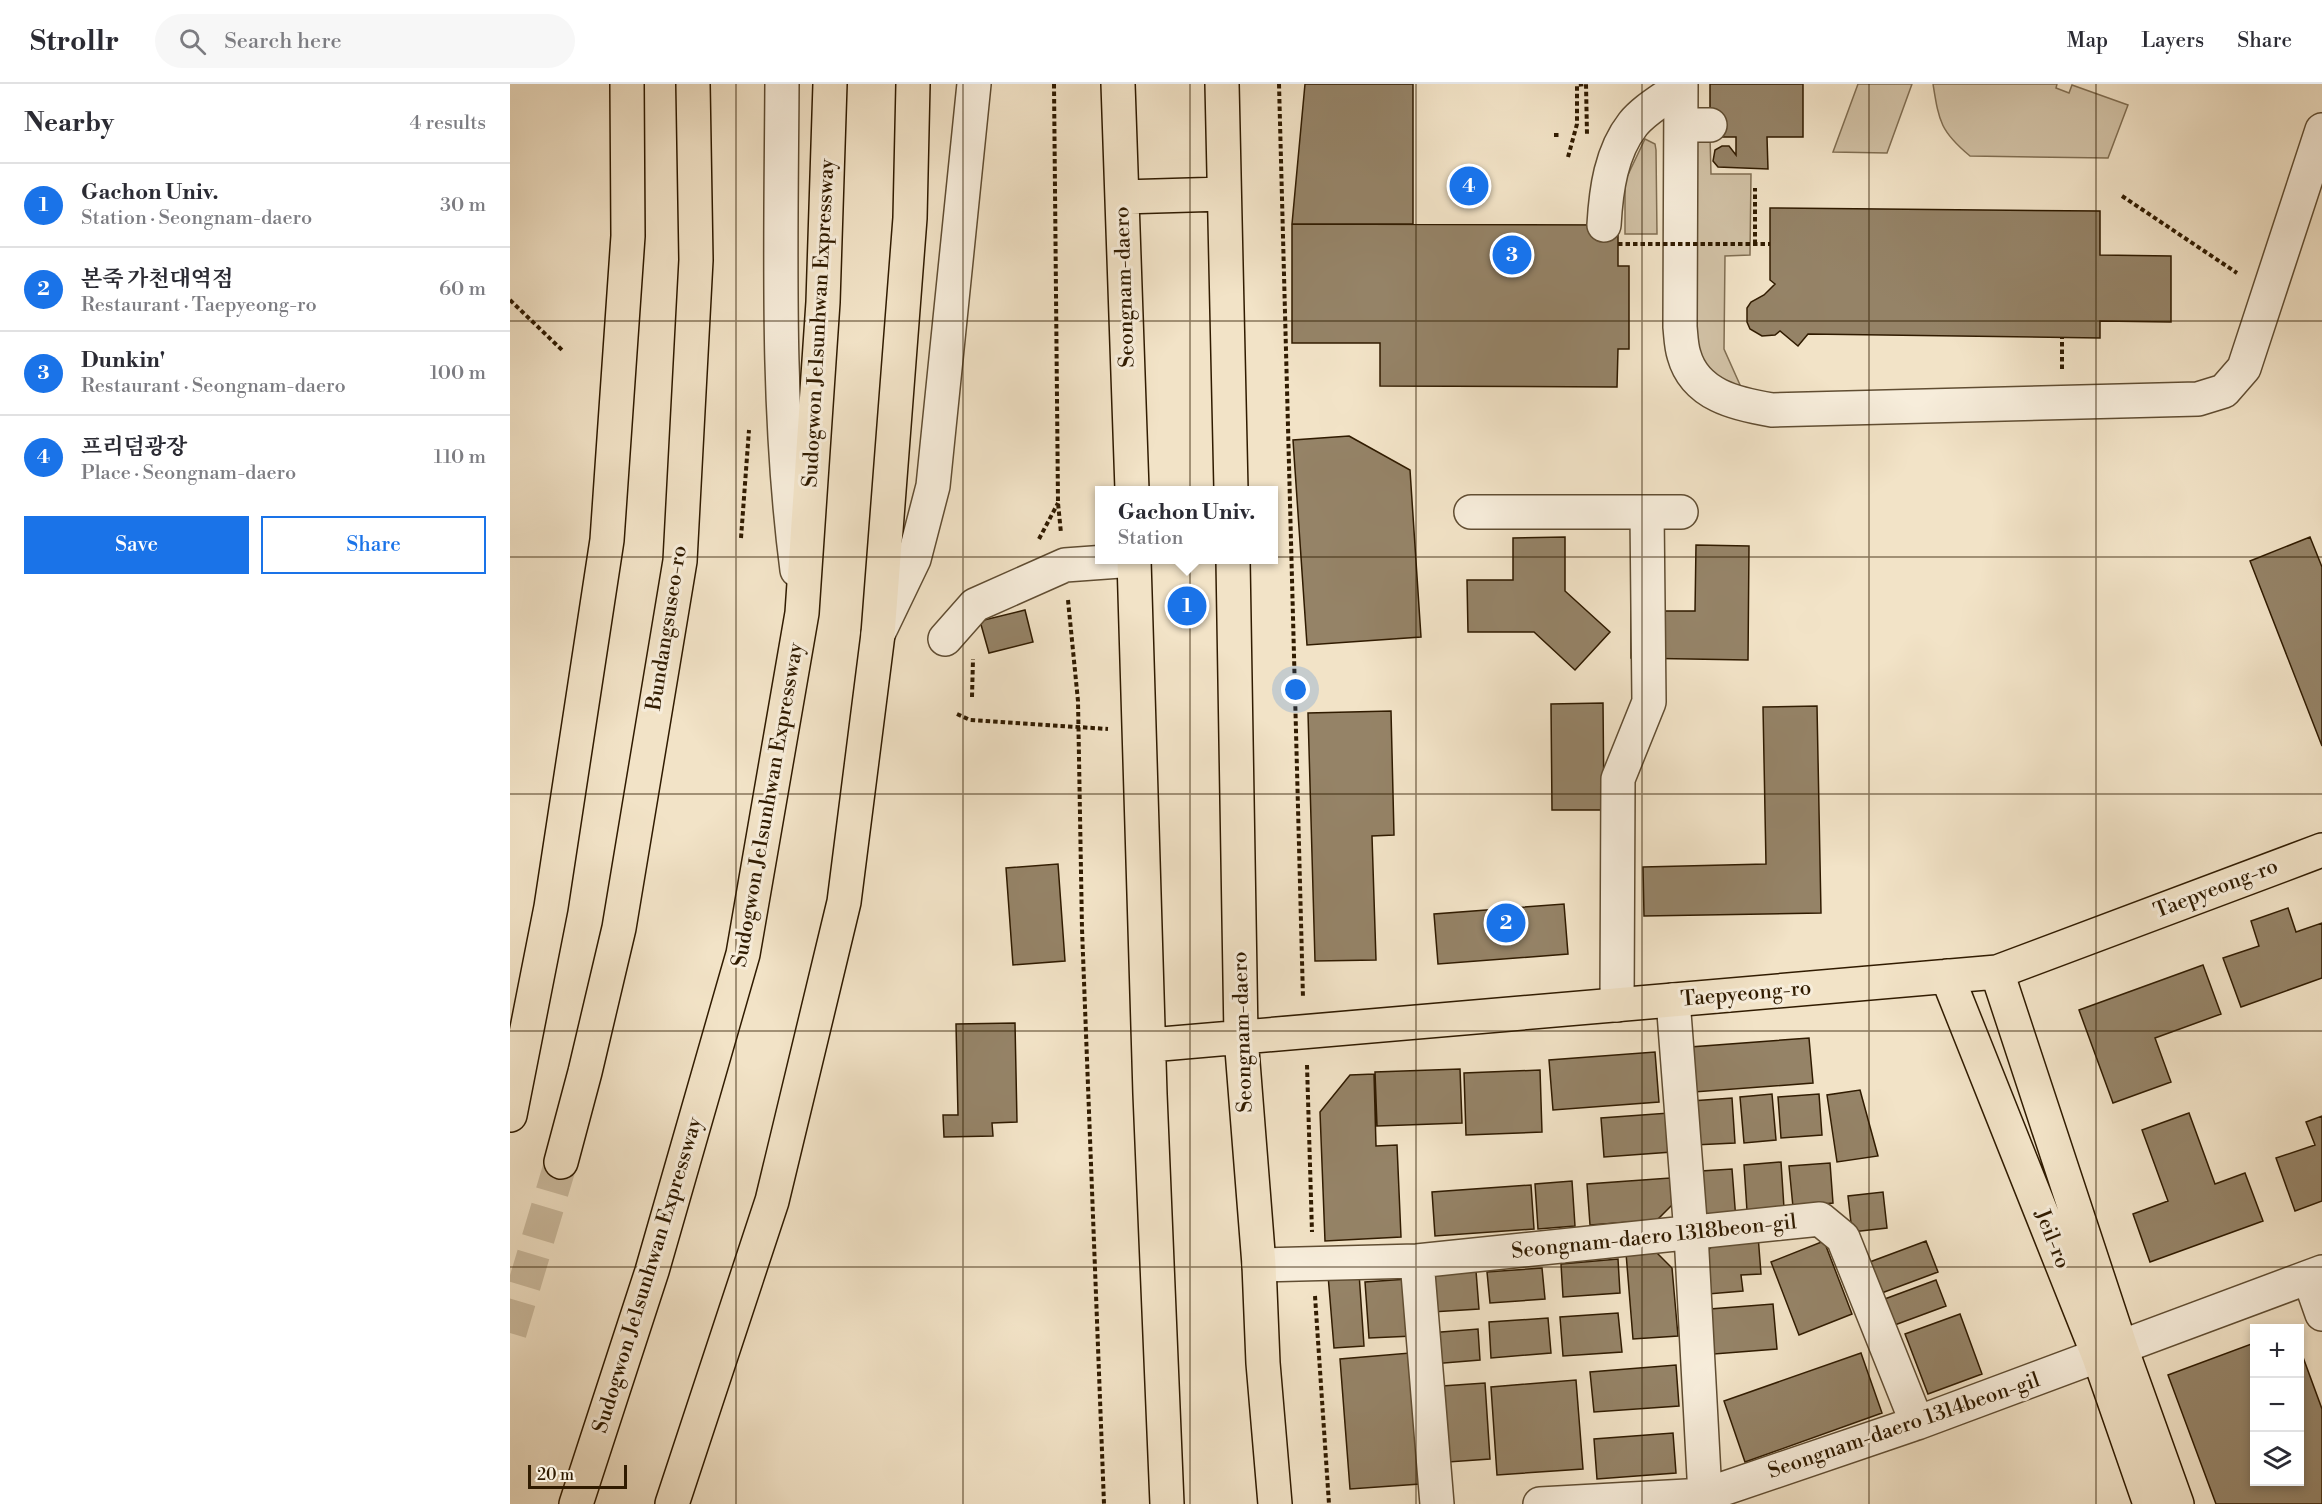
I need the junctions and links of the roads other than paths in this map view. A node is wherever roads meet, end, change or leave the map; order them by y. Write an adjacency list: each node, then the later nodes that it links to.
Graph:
1 (627, 84): 32 (main road)
2 (693, 84): 33 (main road, Bundangsuseo-ro)
3 (782, 84): 22 (street)
4 (830, 84): 22 (main road, Sudogwon Je1sunhwan Expressway)
5 (913, 84): 23 (main road)
6 (974, 84): 23 (street)
7 (1118, 84): 12 (main road, Seongnam-daero)
8 (1222, 84): 11 (main road)
9 (1681, 85): 10 (street); 13 (street)
10 (2322, 130)
11 (1224, 194): 12 (main road); 15 (main road)
12 (1122, 197): 14 (main road, Seongnam-daero)
13 (1611, 235)
14 (1132, 486)
15 (1231, 486)
16 (1471, 512): 17 (street)
17 (1647, 512): 18 (street); 29 (street)
18 (1681, 512)
19 (1095, 563): 24 (street)
20 (1134, 564): 31 (main road)
21 (1233, 564): 30 (main road, Seongnam-daero)
22 (802, 613): 42 (main road, Sudogwon Je1sunhwan Expressway)
23 (878, 634): 43 (main road)
24 (945, 639)
25 (2322, 850): 26 (main road, Taepyeong-ro)
26 (1997, 972): 27 (main road, Taepyeong-ro); 39 (main road, Jeil-ro)
27 (1947, 976): 28 (main road, Taepyeong-ro); 39 (main road, Jeil-ro)
28 (1673, 1000): 29 (main road, Taepyeong-ro); 34 (street)
29 (1617, 1005): 30 (main road, Taepyeong-ro)
30 (1241, 1037): 31 (main road, Taepyeong-ro); 36 (main road, Seongnam-daero)
31 (1150, 1045): 44 (main road)
32 (510, 1115)
33 (561, 1162)
34 (1691, 1234): 35 (street, Seongnam-daero 1318beon-gil); 40 (street, Seongnam-daero 1318beon-gil); 41 (street)
35 (1417, 1261): 36 (street, Seongnam-daero 1318beon-gil); 46 (street)
36 (1259, 1265): 45 (main road, Seongnam-daero)
37 (2315, 1274): 38 (street); 39 (street, Seongnam-daero 1314beon-gil)
38 (2322, 1314)
39 (2110, 1352): 40 (street, Seongnam-daero 1314beon-gil); 48 (main road, Jeil-ro); 49 (main road, Jeil-ro)
40 (1917, 1424): 41 (street, Seongnam-daero 1314beon-gil)
41 (1705, 1495): 47 (street, Seongnam-daero 1314beon-gil)
42 (576, 1504)
43 (672, 1504)
44 (1167, 1504)
45 (1275, 1504)
46 (1437, 1504)
47 (1540, 1504)
48 (2150, 1504)
49 (2177, 1504)

